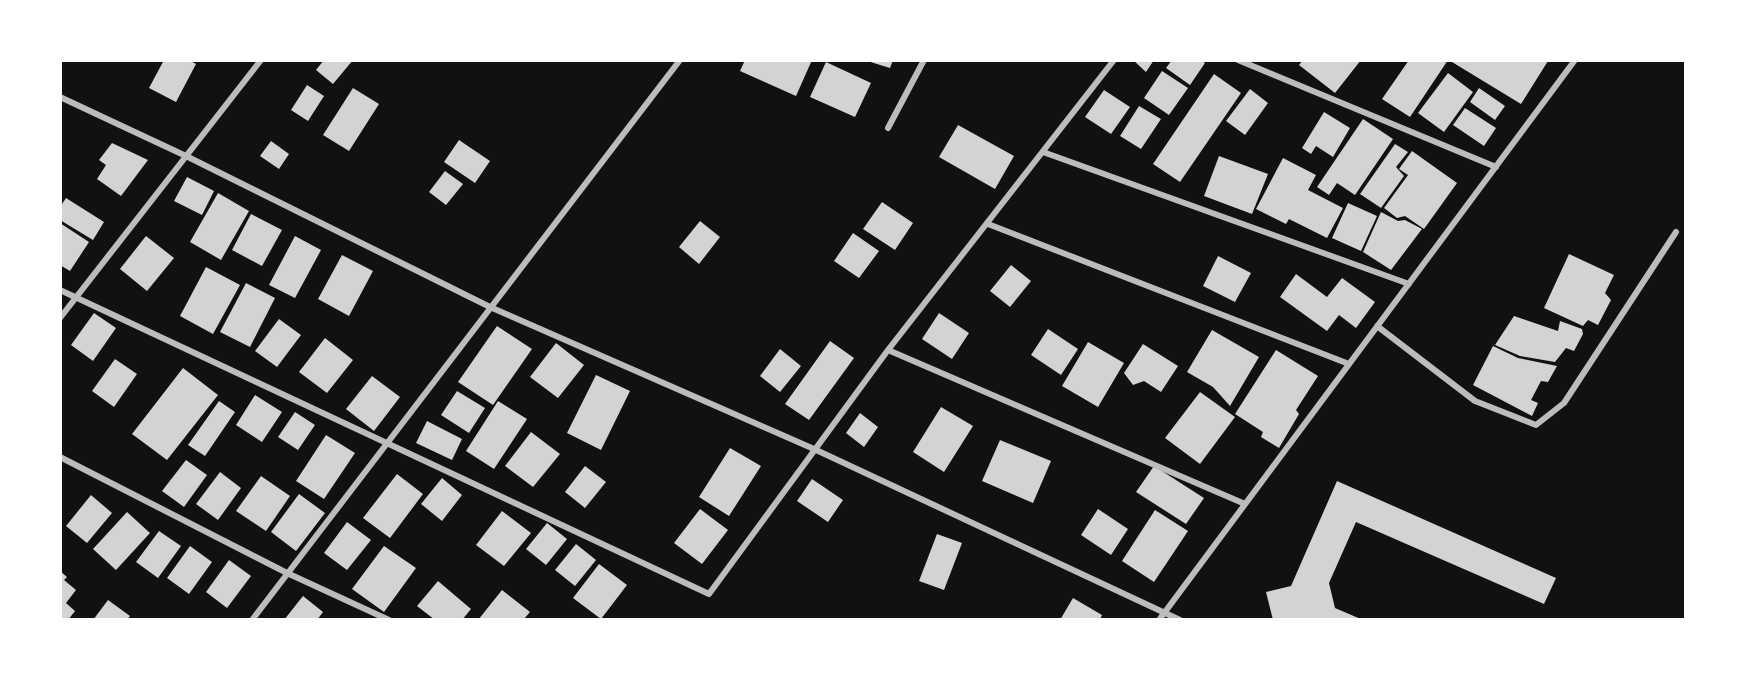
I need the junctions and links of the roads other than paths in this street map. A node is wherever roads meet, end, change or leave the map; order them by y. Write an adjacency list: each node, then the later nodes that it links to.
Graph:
1 (261, 60): 10 (street)
2 (680, 60): 17 (street)
3 (924, 60): 8 (street)
4 (1114, 60): 9 (street)
5 (1238, 60): 11 (street)
6 (1575, 60): 11 (street)
7 (60, 98): 10 (street)
8 (888, 128)
9 (1043, 152): 12 (street); 14 (street)
10 (186, 156): 16 (street); 17 (street)
11 (1496, 167): 14 (street)
12 (988, 224): 20 (street); 21 (street)
13 (1676, 232): 19 (street)
14 (1409, 284): 19 (street)
15 (60, 290): 16 (street)
16 (76, 297): 18 (street); 22 (street)
17 (489, 307): 22 (street); 23 (street)
18 (60, 318)
19 (1377, 326): 21 (street)
20 (888, 350): 23 (street); 25 (street)
21 (1349, 364): 25 (street)
22 (386, 445): 23 (street); 26 (street)
23 (814, 449): 27 (street)
24 (60, 457): 26 (street)
25 (1245, 504): 27 (street)
26 (287, 573): 28 (street); 29 (street)
27 (1164, 612): 30 (street); 31 (street)
28 (252, 620)
29 (389, 620)
30 (1159, 620)
31 (1180, 620)

